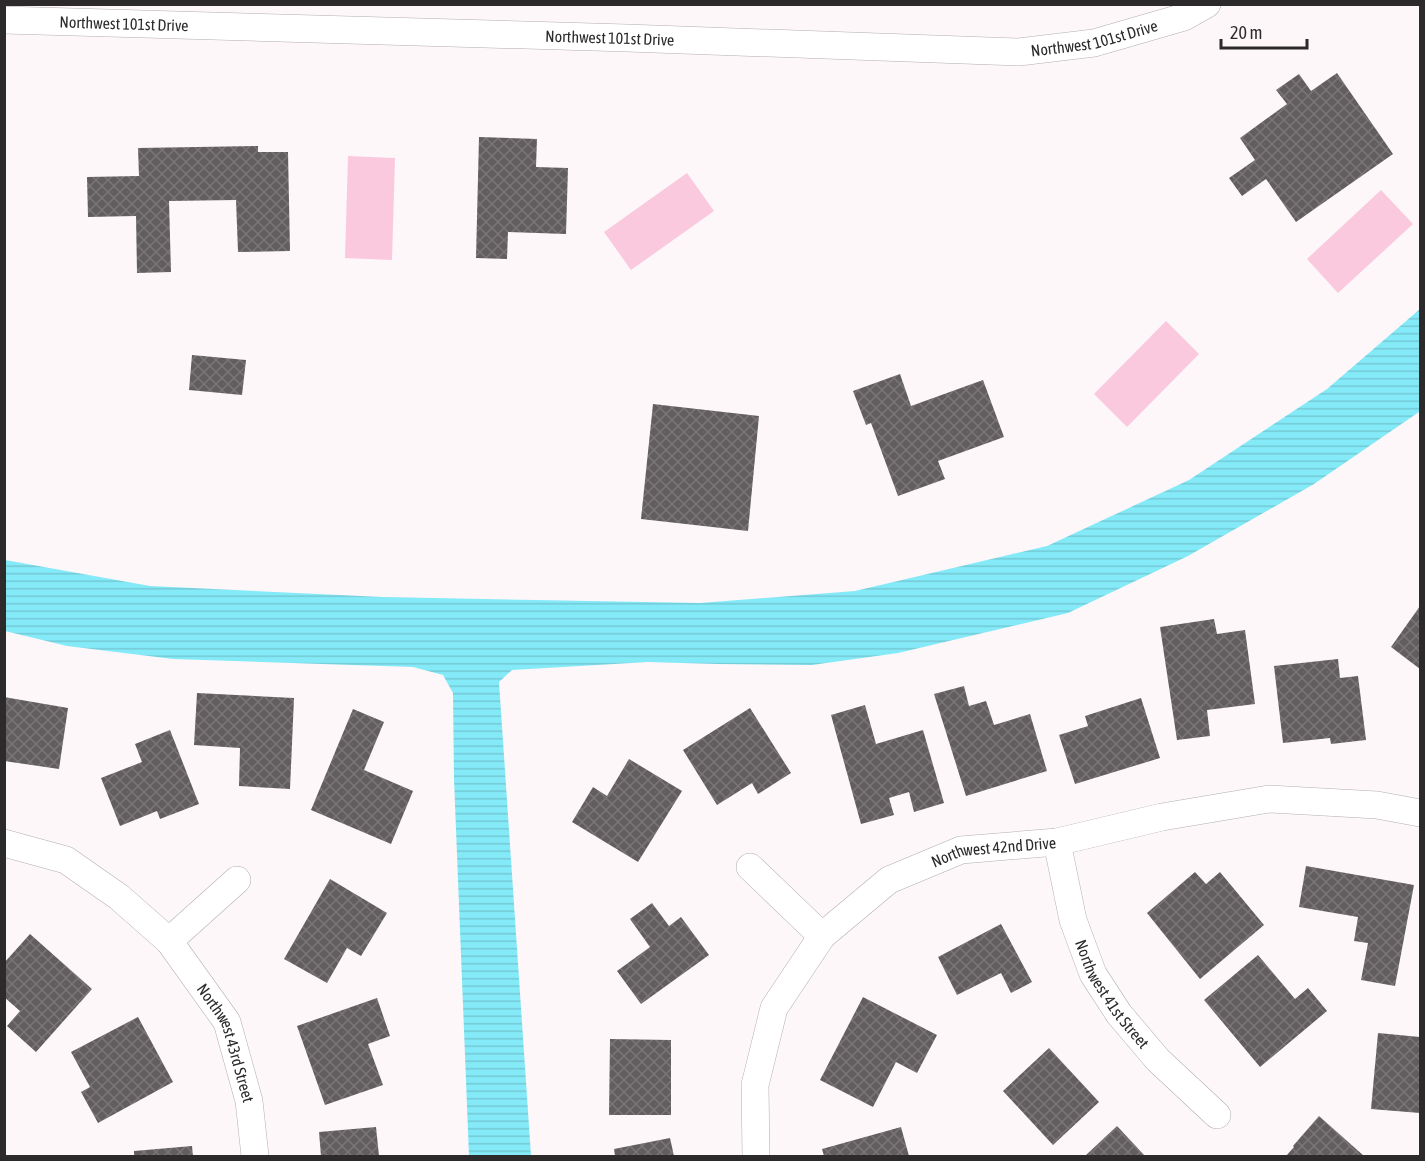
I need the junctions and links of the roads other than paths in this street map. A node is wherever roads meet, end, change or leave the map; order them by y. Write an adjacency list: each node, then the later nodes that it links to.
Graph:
1 (1207, 4): 2 (street, Northwest 101st Drive)
2 (4, 20)
3 (1420, 813): 4 (street, Northwest 42nd Drive)
4 (1057, 842): 8 (street, Northwest 42nd Drive); 10 (street, Northwest 41st Street)
5 (4, 843): 9 (street, Northwest 43rd Street)
6 (750, 867): 8 (street)
7 (237, 880): 9 (street)
8 (822, 936): 12 (street, Northwest 42nd Drive)
9 (169, 941): 11 (street, Northwest 43rd Street)
10 (1217, 1115)
11 (255, 1156)
12 (756, 1156)

